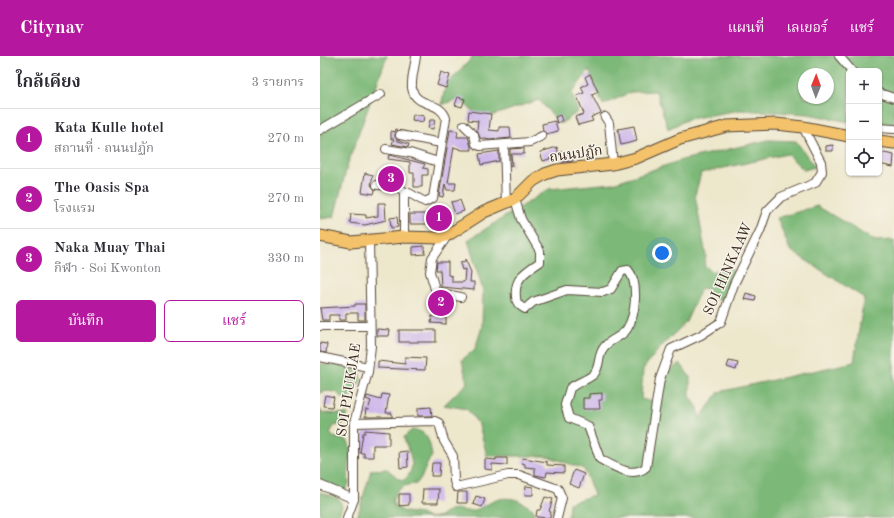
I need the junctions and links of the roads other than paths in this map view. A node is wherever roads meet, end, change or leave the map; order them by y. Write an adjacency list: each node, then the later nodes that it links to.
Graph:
1 (839, 56): 3 (street)
2 (414, 58): 17 (street)
3 (849, 68)
4 (882, 93): 6 (street)
5 (381, 94): 12 (street)
6 (894, 98)
7 (605, 117): 22 (street)
8 (464, 125): 19 (street)
9 (803, 127): 14 (main road, ถนนปฏัก); 22 (main road, ถนนปฏัก); 25 (street, SOI HINKAAW)
10 (882, 128): 11 (street)
11 (894, 129)
12 (320, 130)
13 (400, 135): 17 (street)
14 (846, 135)
15 (542, 136): 19 (street)
16 (882, 141): 18 (main road)
17 (441, 143): 21 (street)
18 (894, 143)
19 (504, 146): 25 (street)
20 (386, 150): 21 (street)
21 (438, 162): 24 (street)
22 (613, 164): 25 (main road, ถนนปฏัก)
23 (377, 185): 24 (street)
24 (406, 193): 28 (street)
25 (510, 202): 26 (main road, ถนนปฏัก)
26 (448, 235): 28 (main road, ถนนปฏัก); 30 (street)
27 (320, 236): 29 (main road, ถนนปฏัก)
28 (404, 238): 29 (main road, ถนนปฏัก)
29 (369, 242): 32 (street, SOI PLUKJAE)
30 (462, 298)
31 (320, 326): 32 (street)
32 (370, 326): 34 (street, SOI PLUKJAE)
33 (320, 357): 34 (street)
34 (368, 367): 35 (street, SOI PLUKJAE)
35 (354, 423): 37 (street, SOI PLUKJAE); 39 (street)
36 (320, 485): 37 (street)
37 (354, 499): 38 (street, SOI PLUKJAE)
38 (347, 518)
39 (557, 518)

